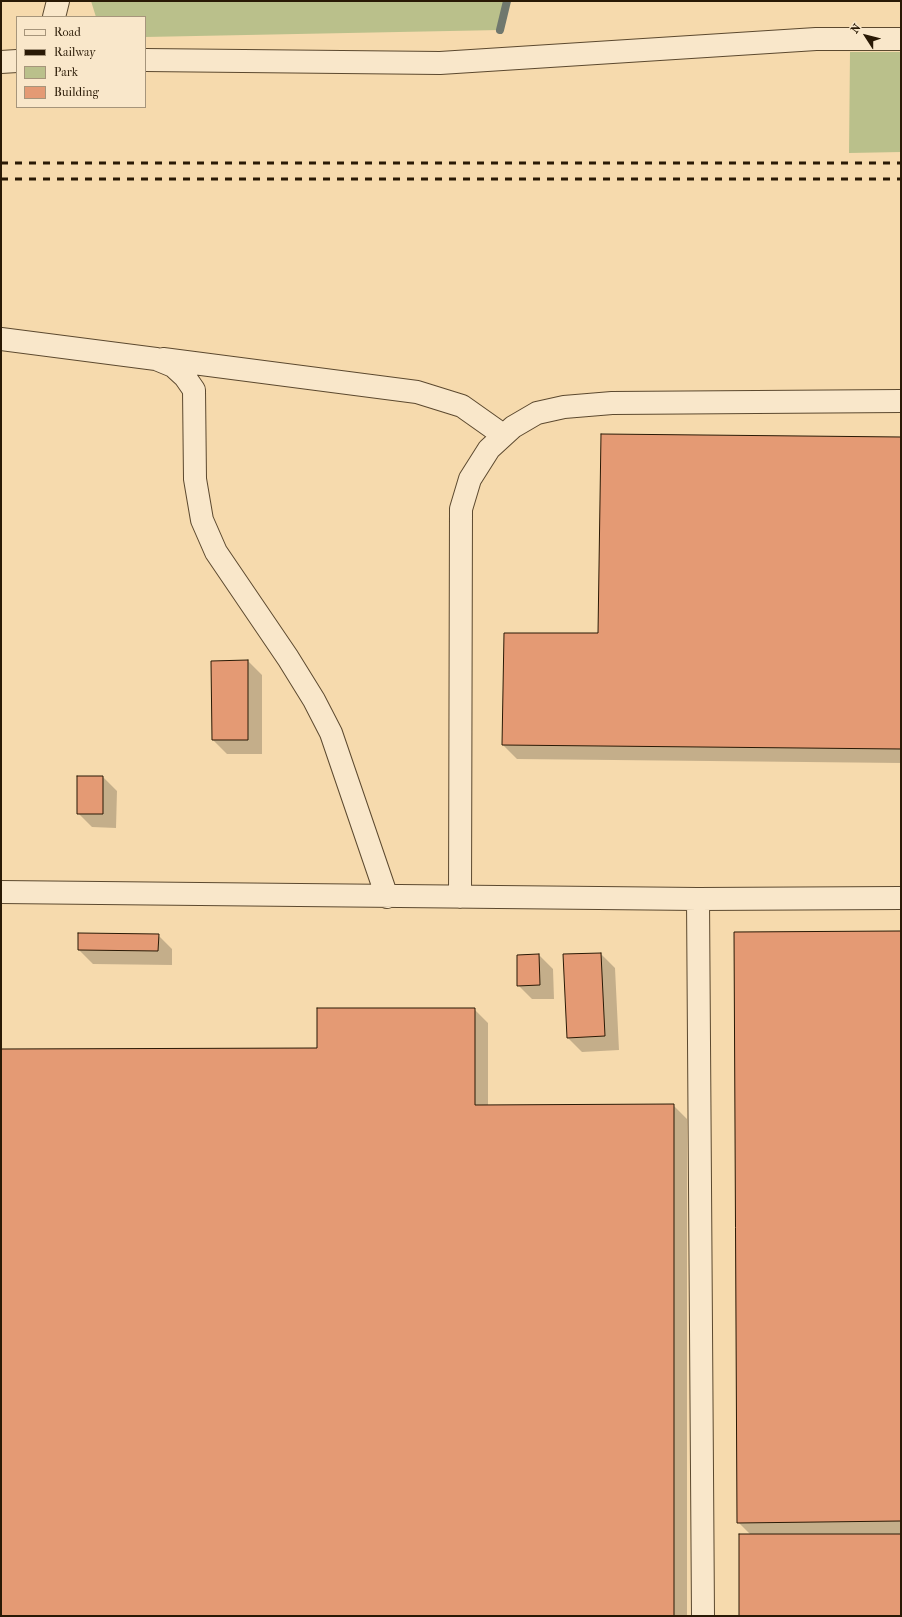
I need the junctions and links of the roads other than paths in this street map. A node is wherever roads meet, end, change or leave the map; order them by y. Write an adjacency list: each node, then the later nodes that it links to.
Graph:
1 (58, 1): 2 (street)
2 (54, 16)
3 (901, 40): 4 (street)
4 (146, 60)
5 (16, 61): 6 (street)
6 (1, 62)
7 (1, 339): 8 (street)
8 (156, 358): 10 (street); 12 (street)
9 (901, 401): 10 (street)
10 (503, 435): 13 (street)
11 (1, 892): 12 (street)
12 (387, 897): 13 (street)
13 (460, 897): 15 (street)
14 (901, 898): 15 (street)
15 (698, 899): 16 (street)
16 (703, 1616)

